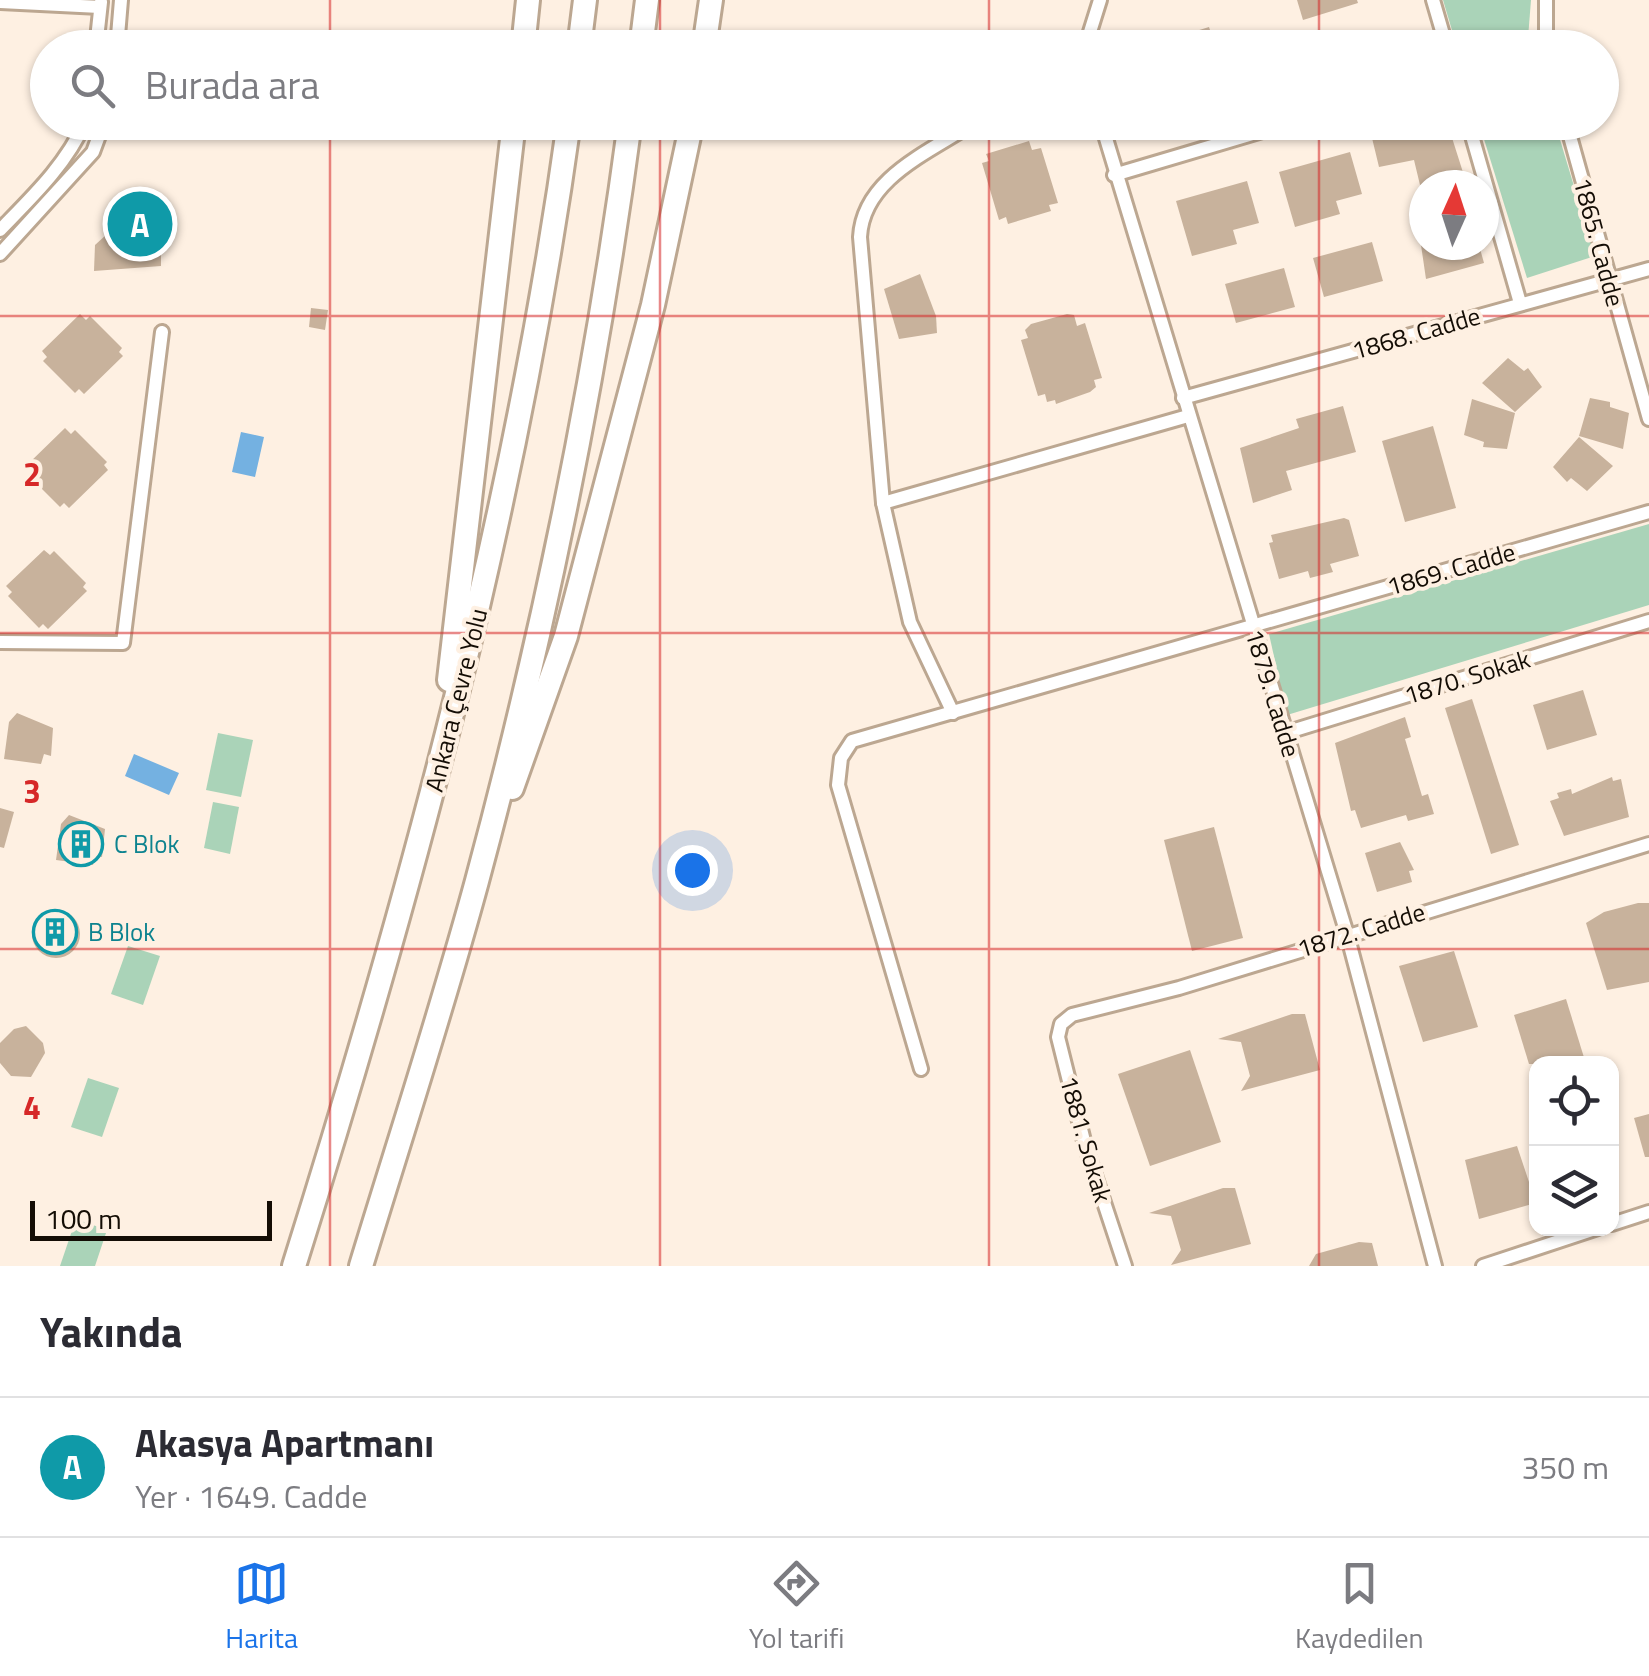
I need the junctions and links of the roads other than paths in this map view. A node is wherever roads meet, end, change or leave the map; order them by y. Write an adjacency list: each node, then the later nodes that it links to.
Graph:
1 (120, 0): 12 (street)
2 (528, 0): 13 (highway)
3 (585, 0): 14 (highway)
4 (647, 0): 15 (highway)
5 (712, 0): 16 (highway)
6 (1100, 0): 17 (street)
7 (1433, 0): 18 (street)
8 (1546, 0): 19 (street)
9 (0, 2): 10 (street)
10 (101, 3): 11 (street)
11 (98, 30)
12 (118, 30)
13 (525, 30)
14 (581, 30)
15 (643, 30)
16 (707, 30)
17 (1091, 30)
18 (1441, 30)
19 (1545, 30)
20 (76, 140): 32 (street)
21 (97, 140): 33 (street)
22 (512, 140): 48 (highway)
23 (566, 140): 48 (highway, Ankara Çevre Yolu)
24 (627, 140): 50 (highway)
25 (688, 140): 50 (highway)
26 (948, 140): 41 (street)
27 (1106, 140): 31 (street, 1879. Cadde)
28 (1232, 140): 31 (street)
29 (1473, 140): 36 (street)
30 (1571, 140): 35 (street, 1865. Cadde)
31 (1114, 175): 38 (street, 1879. Cadde)
32 (0, 230)
33 (0, 254)
34 (1649, 269): 35 (street, 1868. Cadde)
35 (1609, 281): 36 (street, 1868. Cadde); 40 (street, 1865. Cadde)
36 (1520, 304): 38 (street, 1868. Cadde)
37 (162, 332): 45 (street)
38 (1183, 398): 39 (street, 1879. Cadde)
39 (1188, 416): 41 (street); 44 (street, 1879. Cadde)
40 (1649, 420)
41 (884, 504): 46 (street)
42 (1649, 512): 44 (street, 1869. Cadde)
43 (1649, 621): 47 (street, 1870. Sokak)
44 (1253, 626): 46 (street, 1869. Cadde); 47 (street, 1879. Cadde)
45 (0, 642)
46 (953, 713): 53 (street, 1869. Cadde)
47 (1285, 733): 51 (street, 1879. Cadde)
48 (439, 777): 57 (highway, Ankara Çevre Yolu)
49 (1649, 844): 51 (street, 1872. Cadde)
50 (478, 880): 58 (highway)
51 (1347, 934): 52 (street, 1872. Cadde); 60 (street, 1879. Cadde)
52 (1072, 1015): 59 (street, 1881. Sokak)
53 (922, 1069)
54 (1649, 1212): 55 (street)
55 (1619, 1222)
56 (1574, 1236): 61 (street)
57 (294, 1266)
58 (360, 1266)
59 (1126, 1266)
60 (1435, 1266)
61 (1483, 1266)

